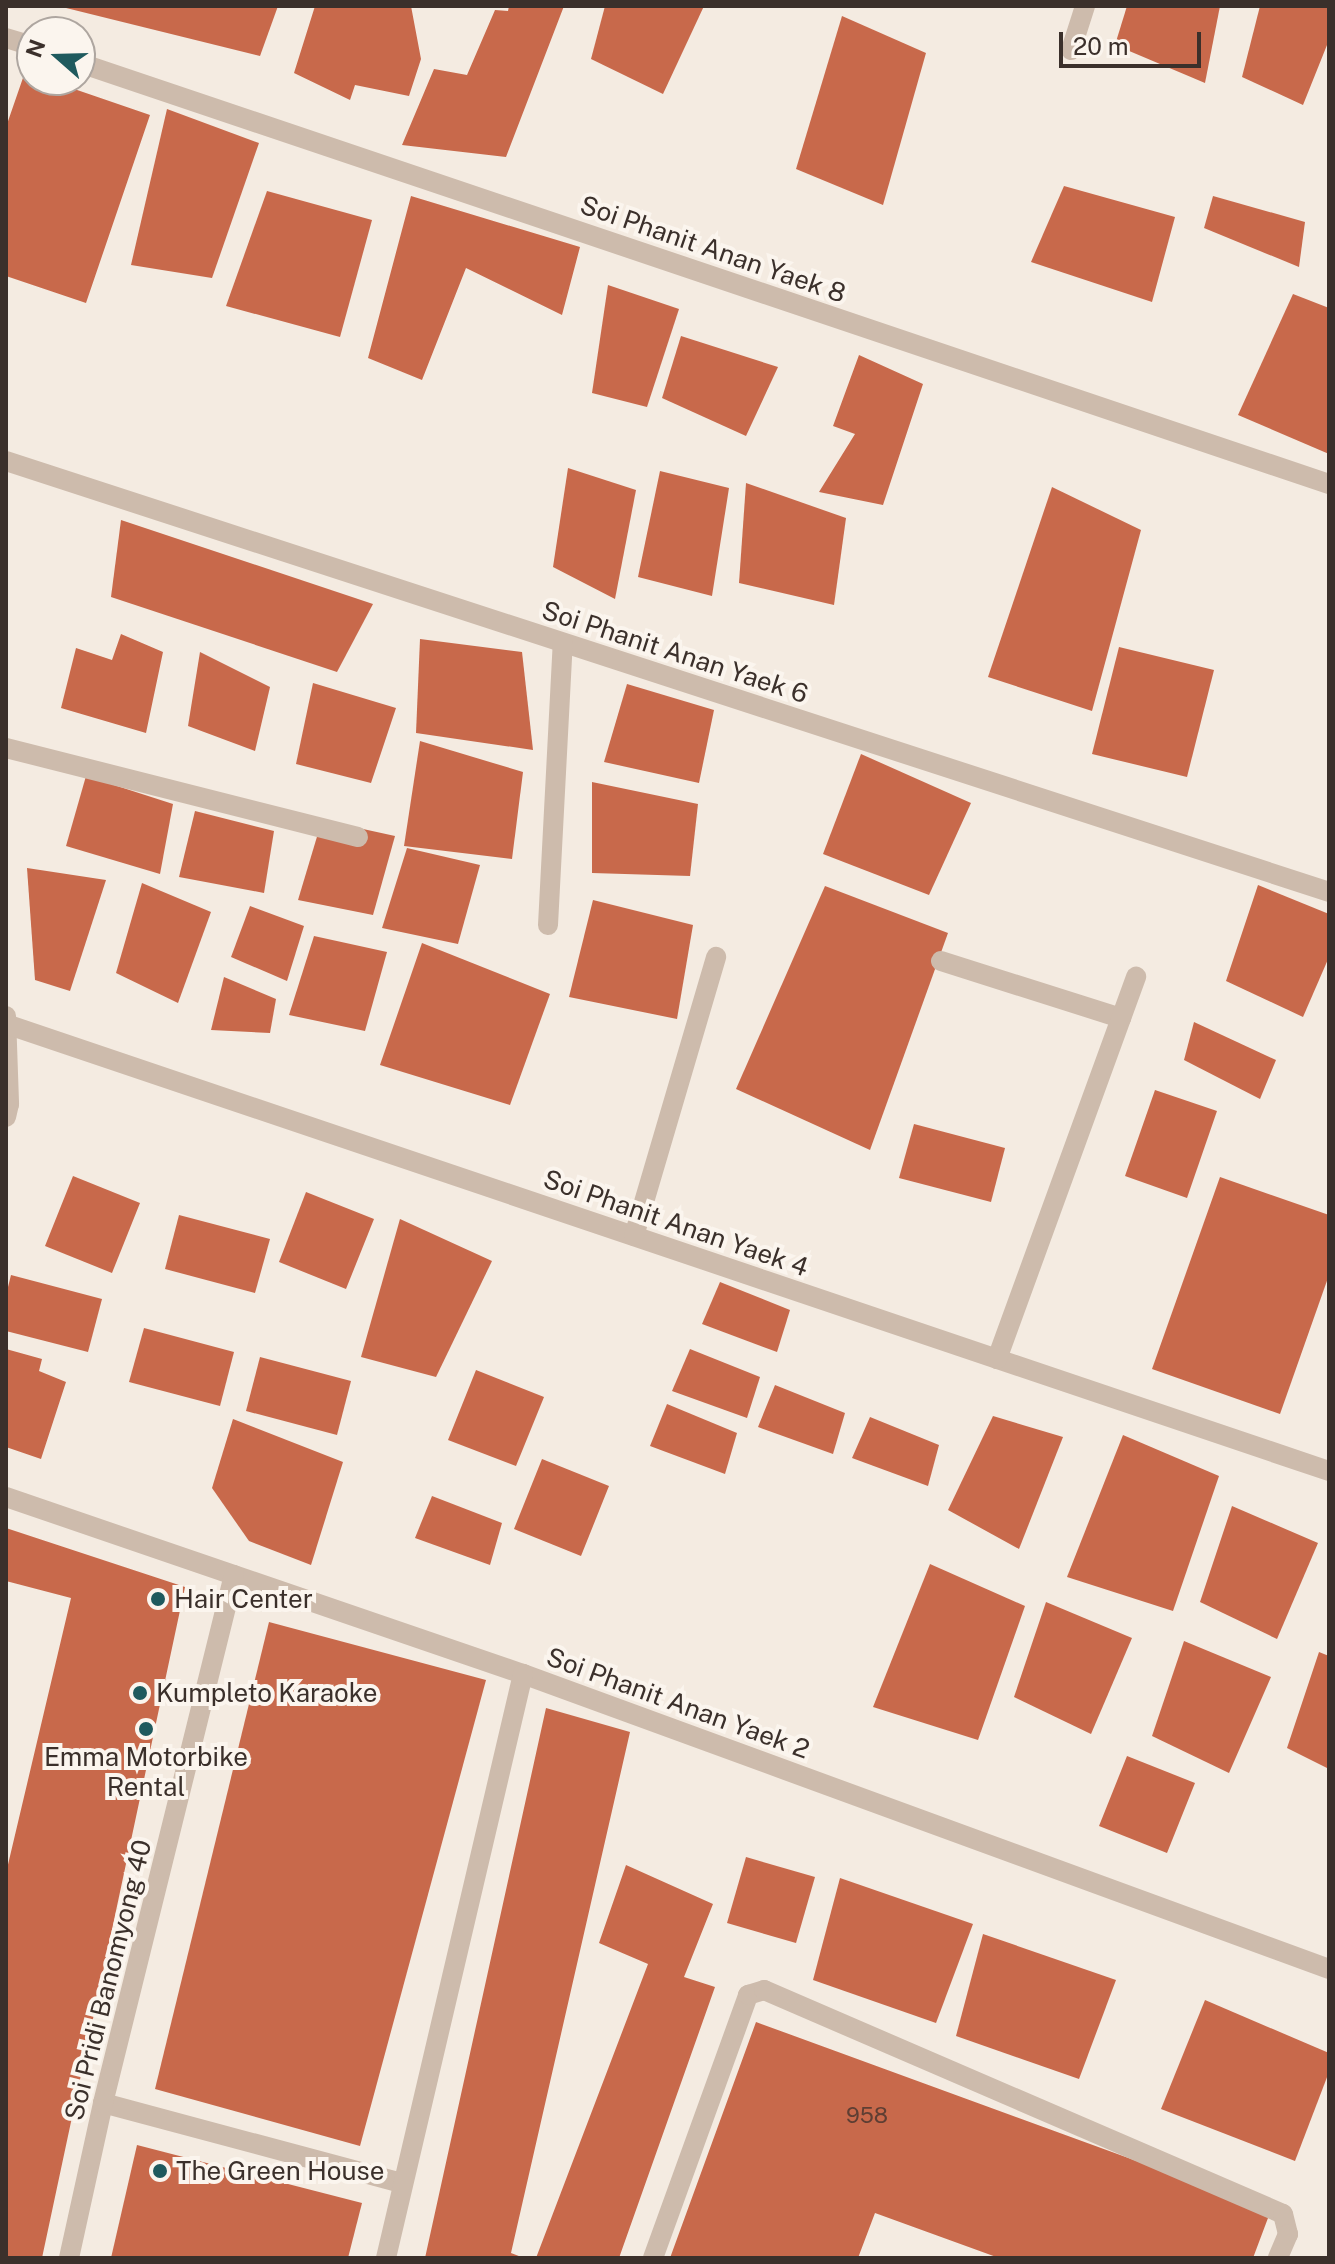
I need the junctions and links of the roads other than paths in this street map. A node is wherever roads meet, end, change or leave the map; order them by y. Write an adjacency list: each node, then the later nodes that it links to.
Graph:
1 (1085, 6): 2 (street)
2 (1071, 50)
3 (96, 68): 5 (street, Soi Phanit Anan Yaek 8)
4 (6, 461): 6 (street, Soi Phanit Anan Yaek 6)
5 (1329, 484)
6 (563, 643): 9 (street, Soi Phanit Anan Yaek 6); 10 (street)
7 (6, 748): 8 (street)
8 (358, 837)
9 (1329, 892)
10 (548, 925)
11 (716, 957): 18 (street)
12 (941, 961): 15 (street)
13 (1136, 977): 15 (street)
14 (6, 1016): 16 (street)
15 (1121, 1018): 19 (street)
16 (6, 1024): 17 (street); 18 (street, Soi Phanit Anan Yaek 4)
17 (6, 1117)
18 (634, 1236): 19 (street, Soi Phanit Anan Yaek 4)
19 (997, 1359): 20 (street, Soi Phanit Anan Yaek 4)
20 (1329, 1471)
21 (6, 1497): 22 (street, Soi Phanit Anan Yaek 2)
22 (234, 1575): 23 (street, Soi Phanit Anan Yaek 2); 25 (street, Soi Pridi Banomyong 40)
23 (523, 1674): 24 (street, Soi Phanit Anan Yaek 2); 26 (street)
24 (1329, 1969)
25 (103, 2103): 26 (street); 27 (street, Soi Pridi Banomyong 40)
26 (402, 2183): 28 (street)
27 (69, 2258)
28 (386, 2258)
29 (653, 2258): 30 (street)
30 (1278, 2258)

